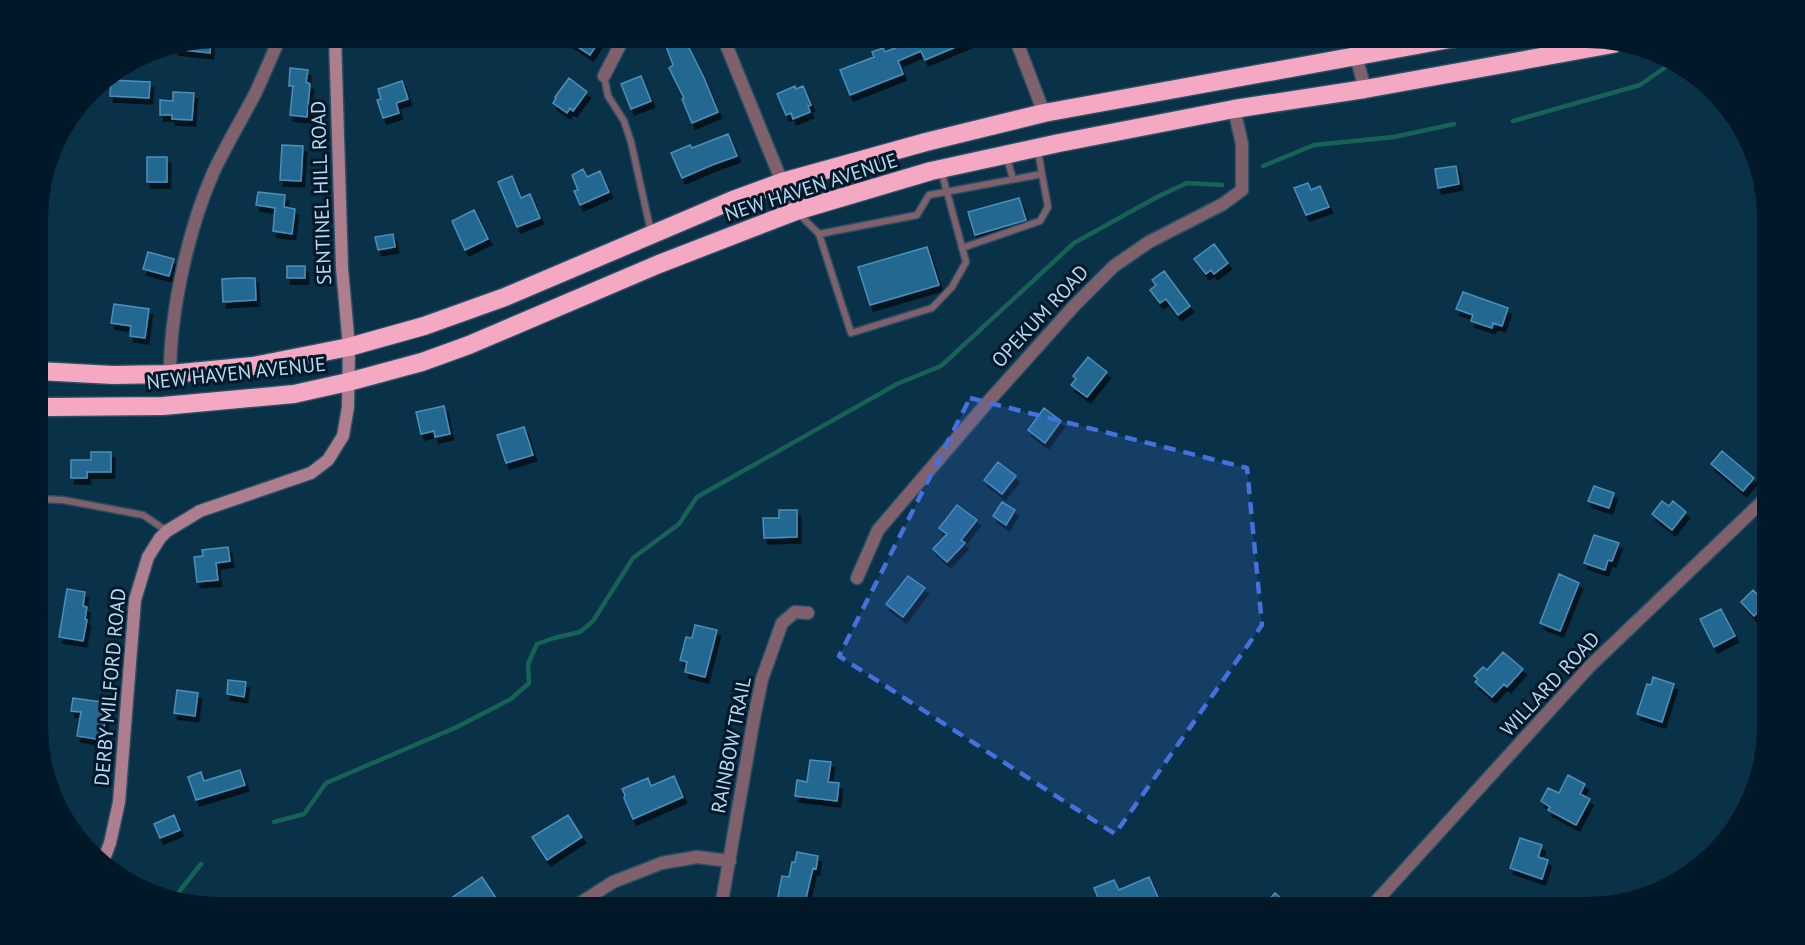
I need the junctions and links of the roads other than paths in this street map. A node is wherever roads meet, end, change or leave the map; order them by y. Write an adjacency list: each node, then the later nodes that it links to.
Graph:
1 (275, 48): 27 (street)
2 (335, 48): 25 (main road, SENTINEL HILL ROAD)
3 (618, 48): 10 (street)
4 (727, 48): 19 (street)
5 (1020, 48): 13 (street)
6 (1355, 48): 9 (street)
7 (1403, 48): 9 (highway, NEW HAVEN AVENUE)
8 (1590, 48): 11 (highway, NEW HAVEN AVENUE)
9 (1356, 56): 11 (street); 13 (highway, NEW HAVEN AVENUE)
10 (604, 76): 22 (lane)
11 (1365, 89): 12 (highway, NEW HAVEN AVENUE)
12 (1234, 109): 14 (highway, NEW HAVEN AVENUE); 33 (street, OPEKUM ROAD)
13 (1044, 113): 19 (highway, NEW HAVEN AVENUE)
14 (1037, 148): 15 (highway, NEW HAVEN AVENUE); 17 (lane)
15 (1006, 154): 16 (highway, NEW HAVEN AVENUE); 18 (lane)
16 (940, 169): 20 (lane); 21 (highway, NEW HAVEN AVENUE)
17 (1042, 174): 18 (lane); 24 (lane)
18 (1013, 179): 20 (lane)
19 (782, 182): 21 (street); 22 (highway, NEW HAVEN AVENUE)
20 (946, 192): 23 (lane); 24 (lane)
21 (796, 211): 23 (lane); 28 (highway, NEW HAVEN AVENUE)
22 (652, 234): 25 (highway, NEW HAVEN AVENUE)
23 (819, 234): 24 (lane)
24 (962, 248)
25 (349, 347): 27 (highway, NEW HAVEN AVENUE); 28 (main road, DERBY MILFORD ROAD)
26 (48, 372): 27 (highway, NEW HAVEN AVENUE)
27 (170, 374)
28 (348, 382): 29 (highway, NEW HAVEN AVENUE); 32 (main road, DERBY MILFORD ROAD)
29 (48, 407)
30 (48, 499): 32 (lane)
31 (1757, 507): 39 (street, WILLARD ROAD)
32 (167, 531): 35 (main road, DERBY MILFORD ROAD)
33 (857, 578)
34 (808, 613): 36 (street, RAINBOW TRAIL)
35 (106, 855)
36 (730, 861): 37 (street); 38 (street, RAINBOW TRAIL)
37 (590, 897)
38 (724, 897)
39 (1380, 897)

